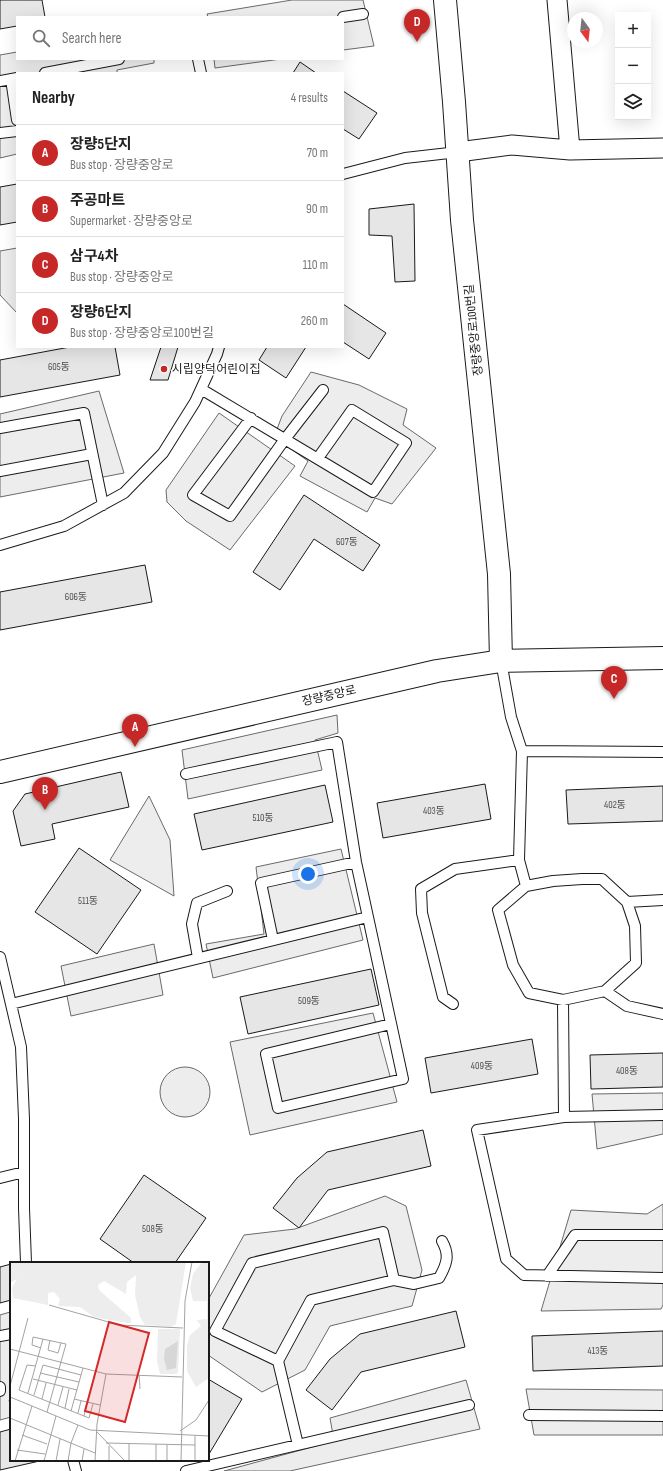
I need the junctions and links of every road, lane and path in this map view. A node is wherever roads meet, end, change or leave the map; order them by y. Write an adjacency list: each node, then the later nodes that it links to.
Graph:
1 (445, 0): 16 (street, 장량중앙로100번길)
2 (557, 0): 15 (street)
3 (362, 14): 4 (lane)
4 (344, 17)
5 (114, 60): 7 (lane)
6 (198, 60): 8 (lane)
7 (50, 72)
8 (201, 72)
9 (14, 79): 10 (lane); 11 (lane)
10 (0, 82)
11 (16, 106)
12 (16, 130): 13 (lane)
13 (0, 133)
14 (663, 148): 15 (street)
15 (570, 150): 16 (street)
16 (458, 152): 17 (lane); 30 (street, 장량중앙로100번길)
17 (344, 174)
18 (219, 348): 19 (lane)
19 (201, 389): 21 (lane); 27 (lane)
20 (323, 390): 23 (lane)
21 (251, 418): 23 (lane); 23 (lane)
22 (0, 428): 24 (lane)
23 (285, 439): 25 (lane)
24 (92, 454): 26 (lane); 27 (lane)
25 (318, 458): 25 (lane)
26 (0, 471)
27 (103, 505): 28 (lane)
28 (0, 545)
29 (663, 658): 30 (street, 장량중앙로)
30 (501, 661): 31 (lane); 33 (street, 장량중앙로)
31 (522, 751): 32 (lane); 35 (lane)
32 (663, 752)
33 (0, 772)
34 (186, 774): 36 (lane)
35 (519, 860): 37 (lane); 48 (lane)
36 (356, 862): 41 (lane); 42 (lane)
37 (526, 886): 40 (lane); 46 (lane)
38 (227, 891): 44 (lane)
39 (663, 900): 40 (lane)
40 (628, 902): 45 (lane)
41 (368, 917): 42 (lane); 50 (lane)
42 (273, 940): 44 (lane)
43 (0, 958): 47 (lane)
44 (198, 958): 47 (lane)
45 (605, 991): 46 (lane); 49 (lane)
46 (563, 1000): 52 (lane)
47 (11, 1004): 53 (lane)
48 (453, 1004)
49 (663, 1014)
50 (391, 1024): 50 (lane)
51 (663, 1115): 52 (lane)
52 (564, 1117): 58 (lane)
53 (24, 1172): 54 (lane); 57 (lane)
54 (0, 1178)
55 (663, 1235): 58 (lane)
56 (442, 1240): 60 (lane)
57 (26, 1262)
58 (547, 1276): 59 (lane)
59 (663, 1278)
60 (394, 1280): 61 (lane); 64 (lane)
61 (211, 1329): 64 (lane)
62 (10, 1334): 63 (lane)
63 (0, 1336)
64 (278, 1361): 70 (lane)
65 (0, 1387): 66 (lane)
66 (0, 1391)
67 (469, 1405): 70 (lane)
68 (529, 1415): 69 (lane)
69 (663, 1416)
70 (298, 1445): 73 (lane)
71 (73, 1461): 72 (lane)
72 (76, 1471)
73 (186, 1471)

